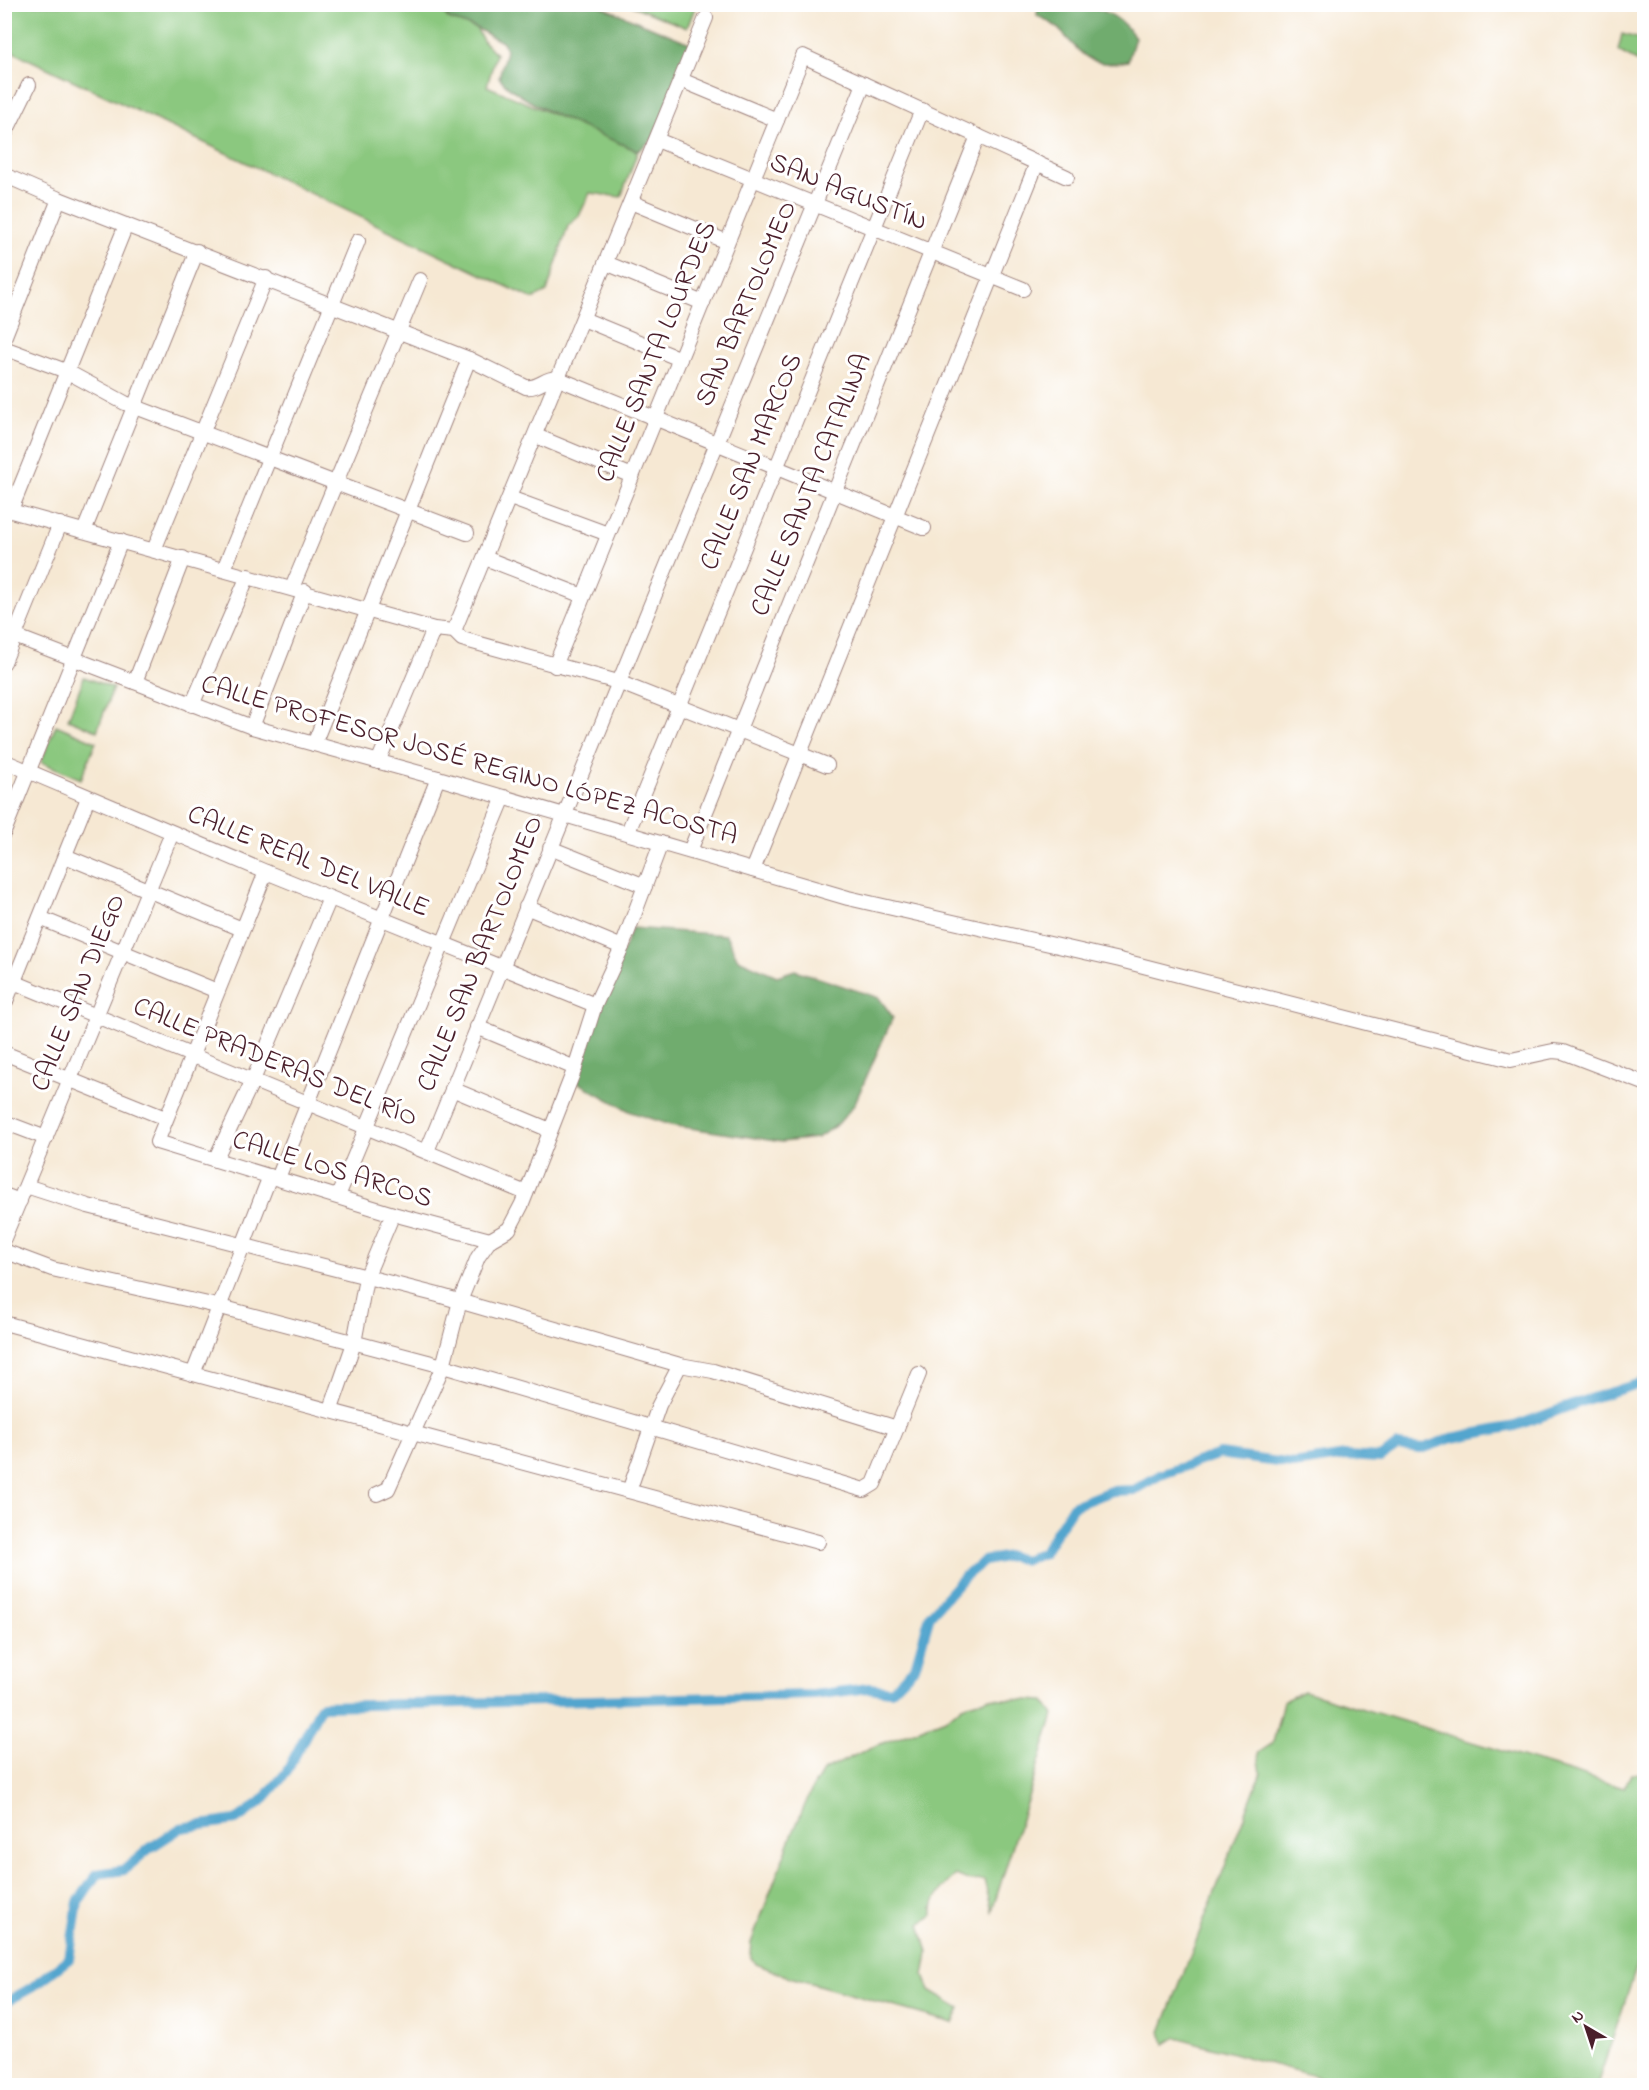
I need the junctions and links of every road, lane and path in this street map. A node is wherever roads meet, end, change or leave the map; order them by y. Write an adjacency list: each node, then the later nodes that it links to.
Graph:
1 (706, 18): 2 (street)
2 (681, 80): 6 (street); 9 (street)
3 (864, 84): 5 (street); 6 (street, CALLE SANTA LOURDES); 16 (street, SAN BARTOLOMEO)
4 (29, 85): 7 (street)
5 (921, 110): 8 (street); 18 (street, CALLE SAN MARCOS)
6 (777, 120): 13 (street, CALLE SANTA LOURDES)
7 (4, 136)
8 (978, 136): 10 (street); 22 (street, CALLE SANTA CATALINA)
9 (657, 140): 13 (street, SAN AGUSTÍN); 15 (street)
10 (1037, 163): 12 (street); 24 (street)
11 (4, 174): 14 (street)
12 (1067, 177)
13 (753, 180): 16 (street, SAN AGUSTÍN); 20 (street, CALLE SANTA LOURDES)
14 (59, 199): 17 (street); 32 (street)
15 (631, 202): 20 (street); 23 (street)
16 (814, 206): 18 (street, SAN AGUSTÍN); 42 (street, SAN BARTOLOMEO)
17 (126, 225): 21 (street); 36 (street)
18 (873, 229): 22 (street, SAN AGUSTÍN); 44 (street, CALLE SAN MARCOS)
19 (357, 241): 29 (street)
20 (727, 242): 28 (street, CALLE SANTA LOURDES)
21 (197, 251): 25 (street); 38 (street)
22 (931, 253): 24 (street, SAN AGUSTÍN); 47 (street, CALLE SANTA CATALINA)
23 (606, 263): 28 (street); 30 (street)
24 (992, 277): 27 (street, SAN AGUSTÍN); 51 (street)
25 (266, 278): 29 (street); 40 (street)
26 (420, 280): 31 (street)
27 (1023, 289)
28 (703, 303): 35 (street, CALLE SANTA LOURDES)
29 (330, 305): 31 (street); 43 (street)
30 (583, 319): 35 (street); 37 (street)
31 (399, 331): 34 (street); 46 (street)
32 (4, 338)
33 (4, 348): 36 (street)
34 (469, 359): 37 (street); 50 (street)
35 (680, 359): 39 (street, CALLE SANTA LOURDES)
36 (66, 371): 38 (street); 49 (street)
37 (559, 379): 39 (street); 41 (street)
38 (134, 404): 40 (street); 54 (street)
39 (656, 418): 42 (street); 45 (street, CALLE SANTA LOURDES)
40 (201, 433): 43 (street); 58 (street)
41 (536, 436): 45 (street); 48 (street)
42 (715, 443): 44 (street); 73 (street, CALLE SAN BARTOLOMEO)
43 (268, 458): 46 (street); 61 (street)
44 (776, 468): 47 (street); 75 (street, CALLE SAN MARCOS)
45 (632, 476): 56 (street, CALLE SANTA LOURDES)
46 (335, 484): 50 (street); 63 (street)
47 (835, 492): 51 (street); 77 (street, CALLE SANTA CATALINA)
48 (510, 498): 56 (street); 60 (street)
49 (8, 509): 52 (street)
50 (407, 513): 55 (street); 65 (street)
51 (894, 516): 53 (street); 79 (street)
52 (60, 524): 54 (street); 68 (street)
53 (924, 528)
54 (84, 531): 57 (street)
55 (467, 534)
56 (608, 534): 64 (street, CALLE SANTA LOURDES)
57 (121, 541): 58 (street); 69 (street)
58 (153, 550): 59 (street)
59 (183, 558): 61 (street); 72 (street)
60 (485, 558): 64 (street); 67 (street)
61 (224, 569): 62 (street)
62 (248, 576): 63 (street); 74 (street)
63 (298, 590): 65 (street); 76 (street)
64 (583, 596): 71 (street, CALLE SANTA LOURDES)
65 (369, 609): 66 (street); 78 (street)
66 (434, 629): 67 (street); 81 (street)
67 (454, 631): 71 (street)
68 (10, 634): 69 (street, CALLE PROFESOR JOSÉ REGINO LÓPEZ ACOSTA); 70 (street)
69 (75, 659): 72 (street, CALLE PROFESOR JOSÉ REGINO LÓPEZ ACOSTA); 83 (street)
70 (4, 662)
71 (555, 666): 73 (street)
72 (135, 682): 74 (street, CALLE PROFESOR JOSÉ REGINO LÓPEZ ACOSTA)
73 (618, 682): 75 (street); 87 (street, CALLE SAN BARTOLOMEO)
74 (192, 705): 76 (street, CALLE PROFESOR JOSÉ REGINO LÓPEZ ACOSTA)
75 (679, 706): 77 (street); 89 (street, CALLE SAN MARCOS)
76 (252, 727): 78 (street, CALLE PROFESOR JOSÉ REGINO LÓPEZ ACOSTA)
77 (740, 729): 79 (street); 93 (street, CALLE SANTA CATALINA)
78 (314, 744): 81 (street, CALLE PROFESOR JOSÉ REGINO LÓPEZ ACOSTA)
79 (799, 754): 82 (street); 95 (street)
80 (4, 761): 83 (street, CALLE REAL DEL VALLE)
81 (378, 762): 84 (street, CALLE PROFESOR JOSÉ REGINO LÓPEZ ACOSTA)
82 (828, 765)
83 (29, 771): 86 (street, CALLE REAL DEL VALLE); 88 (street)
84 (438, 778): 85 (street, CALLE PROFESOR JOSÉ REGINO LÓPEZ ACOSTA); 102 (street)
85 (504, 797): 87 (street, CALLE PROFESOR JOSÉ REGINO LÓPEZ ACOSTA); 104 (street)
86 (88, 798): 90 (street, CALLE REAL DEL VALLE); 94 (street)
87 (564, 814): 89 (street, CALLE PROFESOR JOSÉ REGINO LÓPEZ ACOSTA); 92 (street, CALLE SAN BARTOLOMEO)
88 (4, 832)
89 (628, 832): 91 (street, CALLE PROFESOR JOSÉ REGINO LÓPEZ ACOSTA)
90 (172, 833): 96 (street, CALLE REAL DEL VALLE); 98 (street, CALLE SAN DIEGO)
91 (661, 843): 93 (street, CALLE PROFESOR JOSÉ REGINO LÓPEZ ACOSTA); 97 (street)
92 (550, 848): 97 (street); 100 (street, CALLE SAN BARTOLOMEO)
93 (690, 851): 95 (street, CALLE PROFESOR JOSÉ REGINO LÓPEZ ACOSTA)
94 (64, 856): 98 (street); 101 (street)
95 (753, 870): 119 (street, CALLE PROFESOR JOSÉ REGINO LÓPEZ ACOSTA)
96 (266, 872): 99 (street, CALLE REAL DEL VALLE); 103 (street)
97 (645, 886): 105 (street)
98 (148, 890): 103 (street); 106 (street, CALLE SAN DIEGO)
99 (330, 898): 102 (street, CALLE REAL DEL VALLE); 118 (street)
100 (526, 908): 105 (street); 107 (street, CALLE SAN BARTOLOMEO)
101 (40, 918): 106 (street); 108 (street)
102 (383, 919): 104 (street, CALLE REAL DEL VALLE); 121 (street)
103 (242, 929): 109 (street)
104 (442, 942): 107 (street, CALLE REAL DEL VALLE); 124 (street)
105 (622, 947): 110 (street)
106 (122, 952): 109 (street); 112 (street, CALLE SAN DIEGO)
107 (502, 966): 110 (street, CALLE REAL DEL VALLE); 113 (street, CALLE SAN BARTOLOMEO)
108 (9, 980): 111 (street); 112 (street, CALLE PRADERAS DEL RÍO)
109 (217, 991): 115 (street)
110 (595, 1005): 116 (street)
111 (4, 1006)
112 (95, 1017): 115 (street, CALLE PRADERAS DEL RÍO); 117 (street, CALLE SAN DIEGO)
113 (477, 1028): 116 (street); 120 (street, CALLE SAN BARTOLOMEO)
114 (4, 1053): 117 (street)
115 (191, 1055): 118 (street, CALLE PRADERAS DEL RÍO); 122 (street)
116 (574, 1068): 125 (street)
117 (69, 1080): 122 (street); 126 (street, CALLE SAN DIEGO)
118 (253, 1080): 121 (street, CALLE PRADERAS DEL RÍO); 128 (street)
119 (1644, 1083)
120 (452, 1089): 125 (street); 127 (street, CALLE SAN BARTOLOMEO)
121 (309, 1102): 124 (street, CALLE PRADERAS DEL RÍO); 129 (street)
122 (165, 1118): 128 (street, CALLE LOS ARCOS)
123 (4, 1122): 126 (street)
124 (365, 1125): 127 (street, CALLE PRADERAS DEL RÍO); 133 (street)
125 (550, 1130): 131 (street)
126 (46, 1138): 130 (street, CALLE SAN DIEGO)
127 (427, 1150): 131 (street, CALLE PRADERAS DEL RÍO)
128 (215, 1160): 129 (street, CALLE LOS ARCOS)
129 (274, 1177): 133 (street, CALLE LOS ARCOS); 138 (street)
130 (26, 1186): 134 (street, CALLE SAN DIEGO); 138 (street)
131 (526, 1193): 137 (street)
132 (4, 1195): 134 (street)
133 (338, 1196): 135 (street, CALLE LOS ARCOS)
134 (20, 1201): 136 (street, CALLE SAN DIEGO)
135 (393, 1214): 137 (street, CALLE LOS ARCOS); 140 (street)
136 (4, 1238)
137 (490, 1239): 141 (street)
138 (241, 1245): 140 (street); 142 (street)
139 (4, 1251): 142 (street)
140 (366, 1278): 141 (street); 144 (street)
141 (460, 1301): 145 (street); 146 (street)
142 (217, 1306): 144 (street); 147 (street)
143 (4, 1323): 147 (street)
144 (354, 1343): 146 (street); 149 (street)
145 (680, 1365): 150 (street); 151 (street)
146 (443, 1366): 150 (street); 152 (street)
147 (193, 1374): 149 (street)
148 (919, 1374): 151 (street)
149 (331, 1409): 152 (street)
150 (652, 1427): 151 (street); 153 (street)
151 (897, 1428)
152 (412, 1434): 153 (street); 154 (street)
153 (629, 1491): 155 (street)
154 (377, 1494)
155 (818, 1542)

